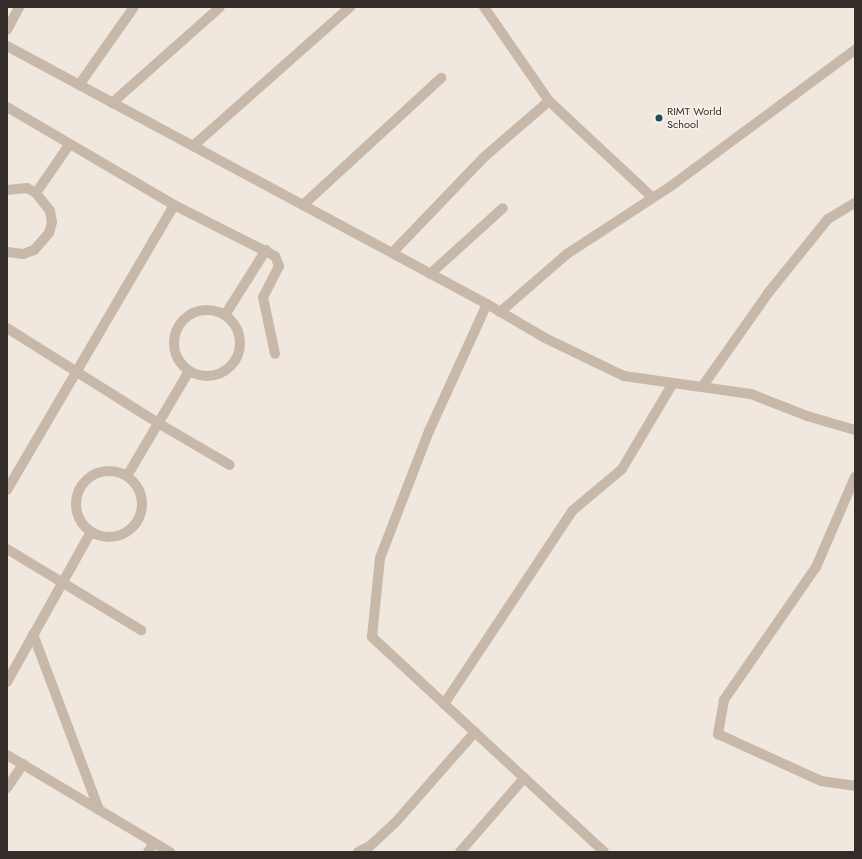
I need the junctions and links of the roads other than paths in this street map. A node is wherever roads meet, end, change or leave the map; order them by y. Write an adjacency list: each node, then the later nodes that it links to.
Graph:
1 (19, 7): 6 (street)
2 (134, 7): 10 (street)
3 (220, 7): 12 (street)
4 (350, 7): 15 (street)
5 (484, 7): 11 (street)
6 (7, 30)
7 (7, 46): 10 (street)
8 (855, 50): 18 (street)
9 (441, 78): 21 (street)
10 (79, 86): 12 (street)
11 (549, 101): 18 (street); 25 (street)
12 (112, 102): 15 (street)
13 (7, 106): 14 (street)
14 (69, 145): 17 (street); 20 (street)
15 (193, 146): 21 (street)
16 (7, 190): 17 (street)
17 (36, 193): 24 (street)
18 (652, 197): 28 (street)
19 (855, 203): 35 (street)
20 (174, 205): 23 (street); 32 (street)
21 (304, 205): 25 (street)
22 (503, 208): 26 (street)
23 (266, 250): 29 (street); 31 (street)
24 (7, 252)
25 (393, 252): 26 (street)
26 (430, 274): 27 (street)
27 (487, 304): 28 (street); 48 (street)
28 (500, 312): 34 (street)
29 (225, 315): 33 (street); 33 (street)
30 (7, 328): 32 (street)
31 (275, 354)
32 (77, 370): 36 (street); 41 (street)
33 (189, 371): 36 (street)
34 (672, 383): 35 (street); 48 (street)
35 (702, 387): 37 (street)
36 (158, 423): 38 (street); 39 (street)
37 (855, 430)
38 (230, 464)
39 (127, 476): 42 (street); 42 (street)
40 (855, 477): 53 (street)
41 (7, 490)
42 (91, 532): 44 (street)
43 (7, 549): 44 (street)
44 (62, 582): 45 (street); 46 (street)
45 (141, 630)
46 (33, 634): 47 (street); 55 (street)
47 (7, 682)
48 (444, 704): 49 (street)
49 (475, 732): 52 (street); 58 (street)
50 (7, 755): 51 (street)
51 (23, 764): 54 (street); 55 (street)
52 (524, 778): 59 (street); 60 (street)
53 (855, 786)
54 (7, 788)
55 (99, 810): 56 (street)
56 (151, 848): 57 (street)
57 (170, 852)
58 (358, 852)
59 (460, 852)
60 (604, 852)

